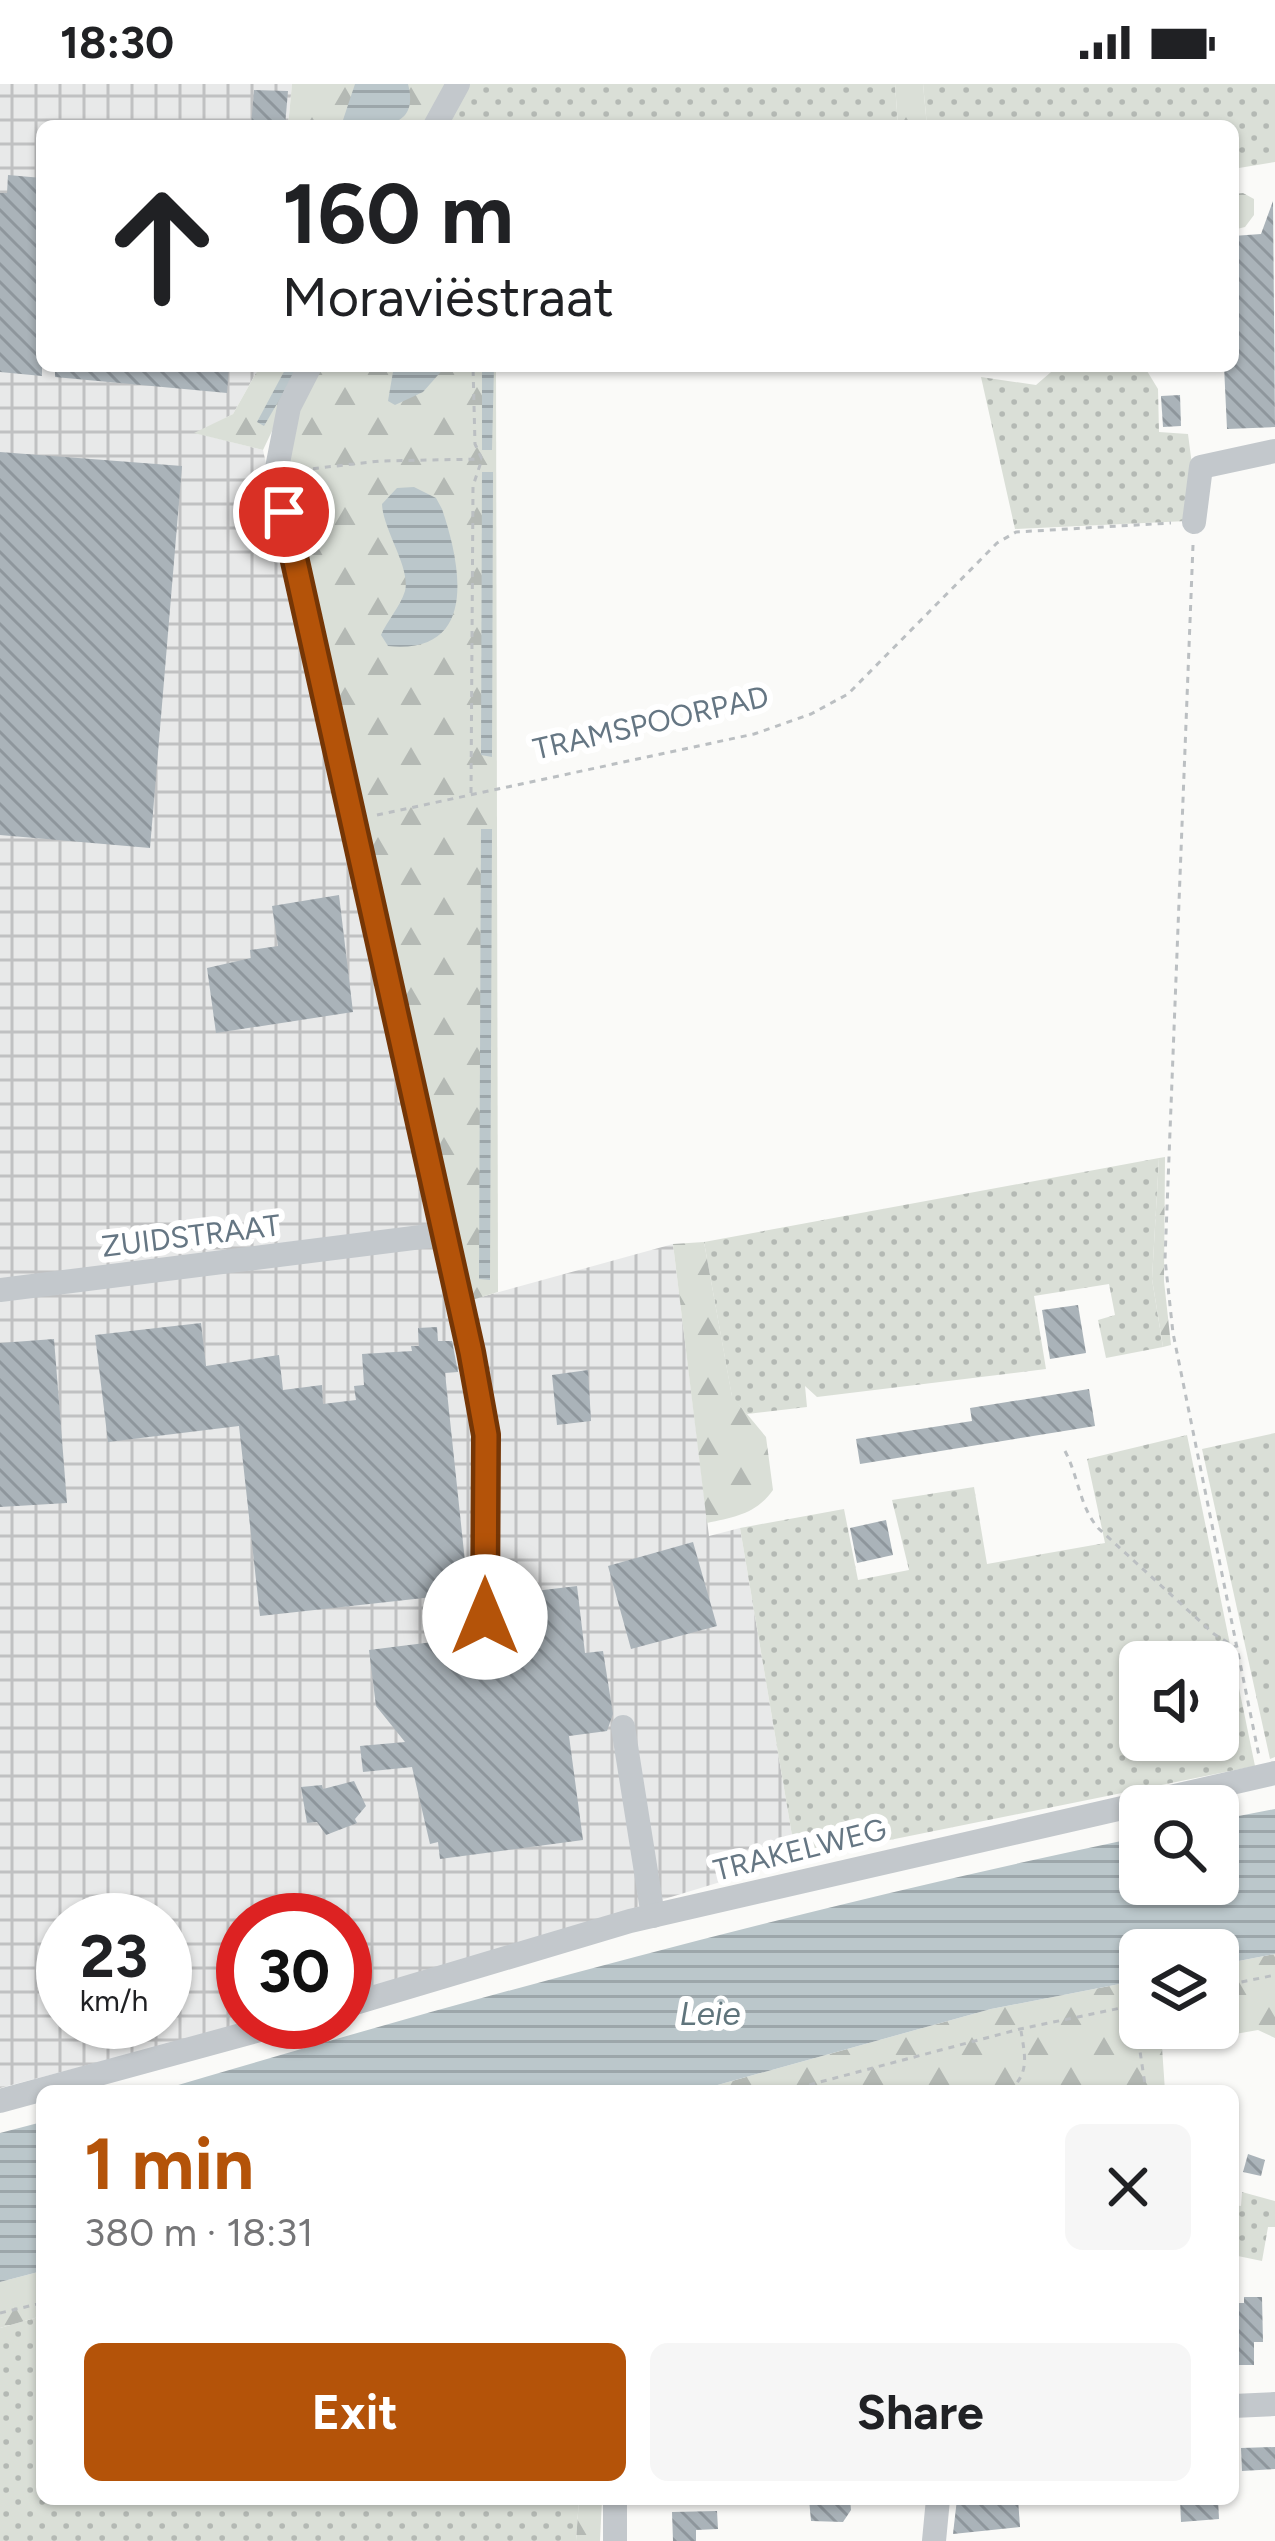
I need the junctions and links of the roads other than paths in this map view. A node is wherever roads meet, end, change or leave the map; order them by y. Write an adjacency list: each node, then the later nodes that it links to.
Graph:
1 (458, 84): 2 (street)
2 (438, 120)
3 (307, 372): 6 (street)
4 (1275, 451): 5 (street)
5 (1194, 522)
6 (445, 1234): 7 (street, ZUIDSTRAAT); 8 (street)
7 (0, 1290)
8 (485, 1617)
9 (623, 1726): 11 (street)
10 (1269, 1774): 11 (street, TRAKELWEG)
11 (653, 1916): 12 (street, TRAKELWEG)
12 (372, 1998)
13 (216, 2042): 14 (street)
14 (59, 2085)
15 (36, 2091): 16 (street)
16 (0, 2101)
17 (1275, 2404): 18 (street)
18 (1239, 2406)
19 (615, 2505): 21 (street)
20 (937, 2505): 22 (street)
21 (615, 2541)
22 (934, 2541)

